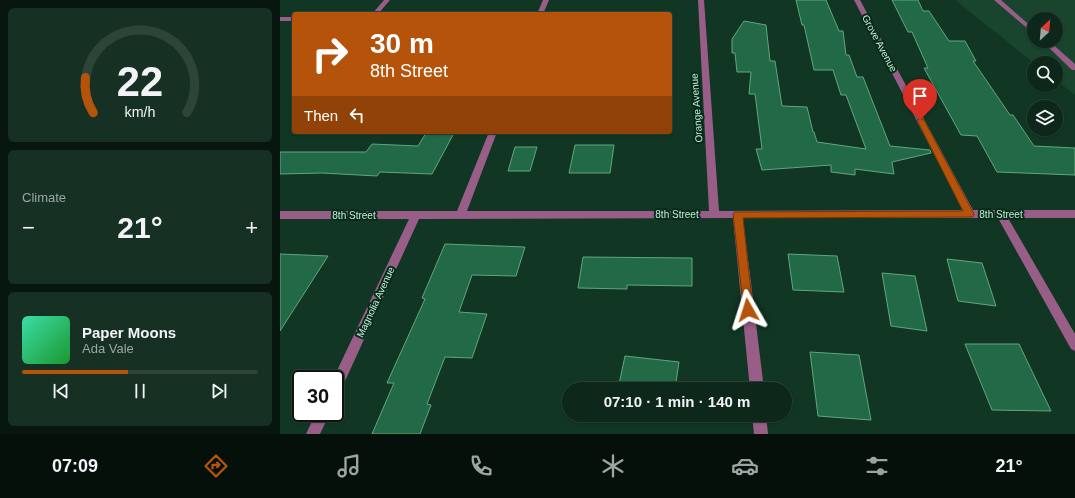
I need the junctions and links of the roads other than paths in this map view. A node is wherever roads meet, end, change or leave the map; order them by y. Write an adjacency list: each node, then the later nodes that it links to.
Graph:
1 (387, 0): 6 (street)
2 (546, 0): 7 (street)
3 (700, 0): 16 (street, Orange Avenue)
4 (857, 0): 18 (street, Grove Avenue)
5 (997, 0): 10 (street)
6 (377, 12)
7 (541, 12)
8 (280, 19): 9 (street)
9 (292, 19)
10 (1027, 26)
11 (1053, 48): 12 (street)
12 (1075, 68)
13 (492, 134): 15 (street)
14 (280, 214): 21 (street, 8th Street)
15 (460, 214): 16 (street, 8th Street); 21 (street, 8th Street)
16 (714, 214): 17 (street, 8th Street)
17 (738, 214): 18 (street, 8th Street); 24 (street)
18 (970, 214): 19 (street, 8th Street)
19 (1001, 214): 20 (street, 8th Street); 22 (street)
20 (1075, 214)
21 (416, 215): 23 (street, Magnolia Avenue)
22 (1075, 345)
23 (343, 370)
24 (756, 382)
25 (319, 422): 27 (street)
26 (760, 422): 28 (street)
27 (314, 434)
28 (761, 434)

